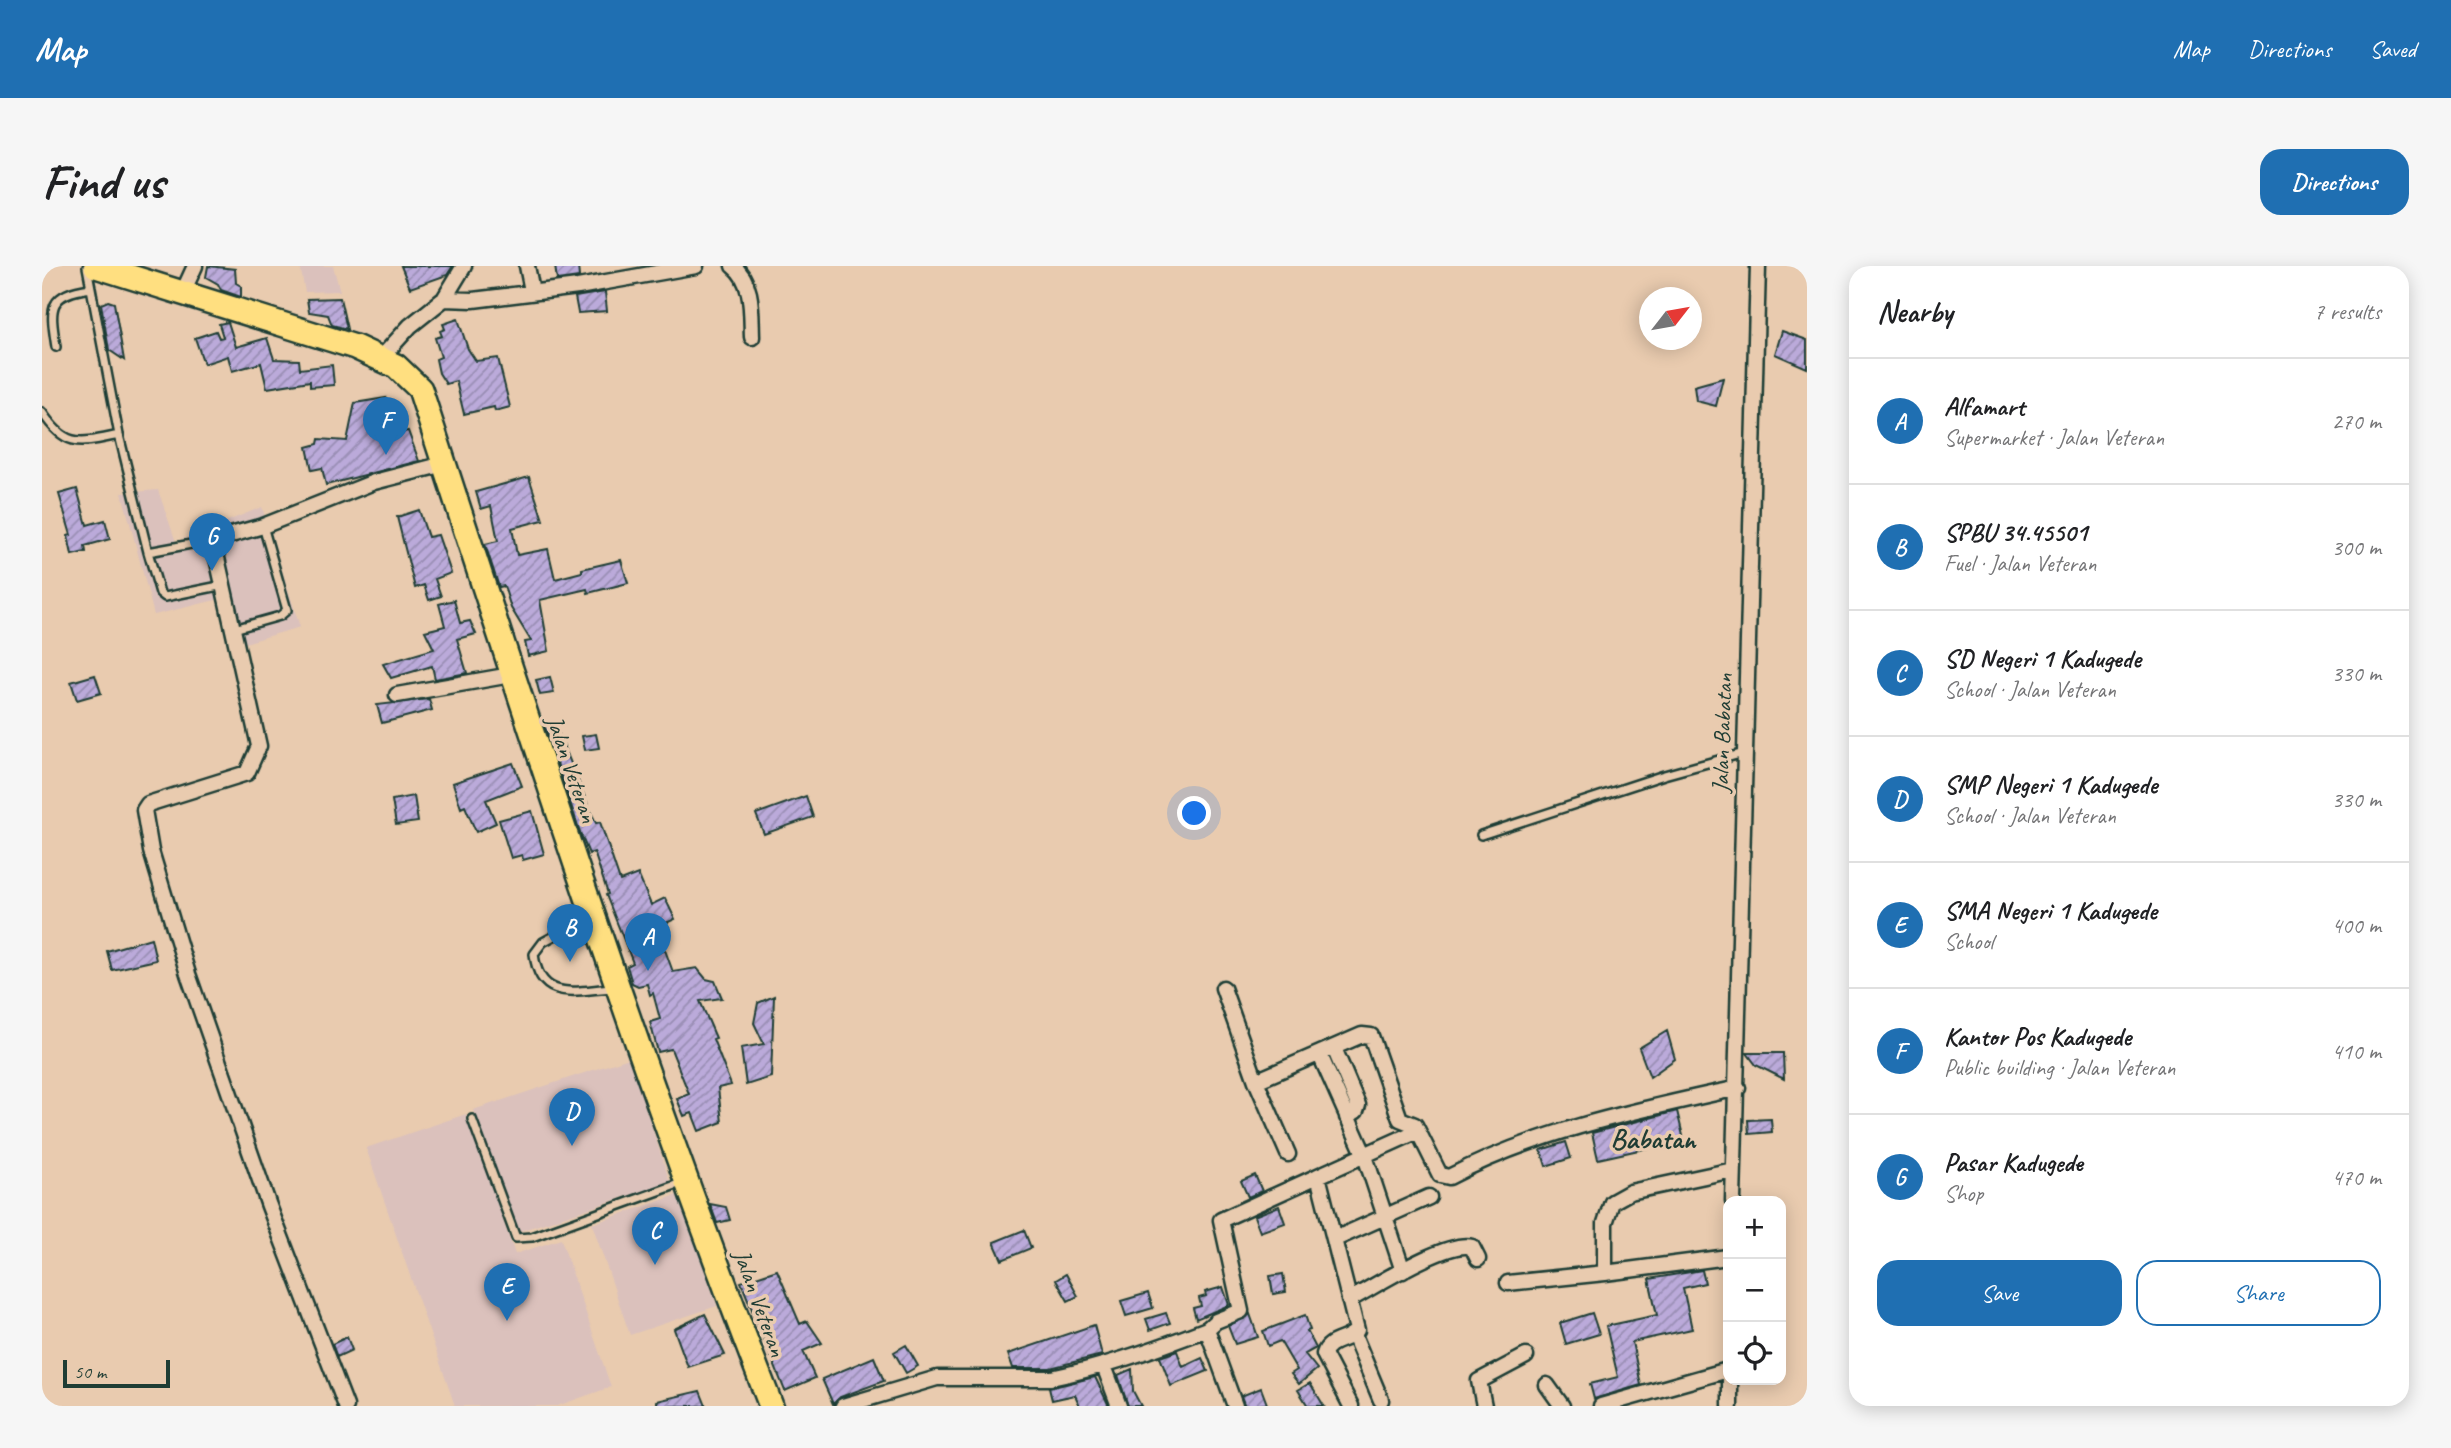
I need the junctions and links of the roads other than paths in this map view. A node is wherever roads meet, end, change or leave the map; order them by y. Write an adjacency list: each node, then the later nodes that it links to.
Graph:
1 (87, 266): 9 (lane)
2 (195, 266): 11 (street)
3 (464, 266): 12 (street)
4 (527, 266): 10 (street)
5 (696, 266): 8 (street)
6 (733, 266): 13 (street)
7 (1758, 266): 26 (street, Jalan Babatan)
8 (637, 272): 10 (street)
9 (93, 277): 11 (highway, Jalan Veteran); 14 (lane); 17 (lane)
10 (532, 291): 12 (street)
11 (183, 292): 15 (highway, Jalan Veteran)
12 (444, 299): 15 (street)
13 (752, 337)
14 (56, 347)
15 (367, 353): 18 (highway, Jalan Veteran)
16 (42, 412): 17 (lane)
17 (119, 435): 21 (lane)
18 (444, 464): 19 (street); 24 (highway, Jalan Veteran)
19 (263, 526): 20 (street); 23 (lane)
20 (213, 540): 21 (lane); 22 (street)
21 (148, 552): 22 (lane)
22 (224, 585): 23 (street)
23 (234, 629): 61 (street)
24 (511, 675): 25 (street); 28 (highway, Jalan Veteran)
25 (397, 695)
26 (1744, 753): 27 (lane); 34 (street, Jalan Babatan)
27 (1481, 835)
28 (593, 915): 29 (highway, Jalan Veteran); 29 (lane)
29 (619, 988): 42 (highway, Jalan Veteran)
30 (1223, 988): 33 (street)
31 (1334, 1048): 32 (street); 35 (street); 37 (street)
32 (1320, 1055): 33 (street); 35 (street)
33 (1256, 1081): 38 (street)
34 (1738, 1088): 37 (street); 40 (street, Jalan Babatan)
35 (1347, 1116): 39 (street)
36 (472, 1119): 42 (lane)
37 (1418, 1131): 39 (street)
38 (1288, 1154)
39 (1365, 1156): 41 (street); 45 (street)
40 (1732, 1170): 43 (street, Jalan Babatan); 50 (street)
41 (1318, 1176): 46 (street); 53 (street)
42 (688, 1181): 62 (highway, Jalan Veteran)
43 (1732, 1196)
44 (1429, 1197): 45 (street)
45 (1384, 1218): 46 (street); 49 (street)
46 (1335, 1239): 52 (street)
47 (1723, 1258): 50 (street)
48 (1478, 1259): 49 (street)
49 (1404, 1271): 52 (street)
50 (1605, 1273): 51 (street)
51 (1508, 1283)
52 (1349, 1300): 54 (street)
53 (1207, 1329): 56 (street); 65 (street)
54 (1354, 1335): 60 (street); 66 (street)
55 (1526, 1356): 67 (street)
56 (1104, 1366): 63 (street); 64 (street)
57 (1723, 1371): 69 (street)
58 (1547, 1385): 68 (street)
59 (1730, 1385): 70 (street)
60 (1381, 1399)
61 (346, 1406)
62 (771, 1406)
63 (843, 1406)
64 (1119, 1406)
65 (1235, 1406)
66 (1351, 1406)
67 (1484, 1406)
68 (1562, 1406)
69 (1601, 1406)
70 (1730, 1406)

